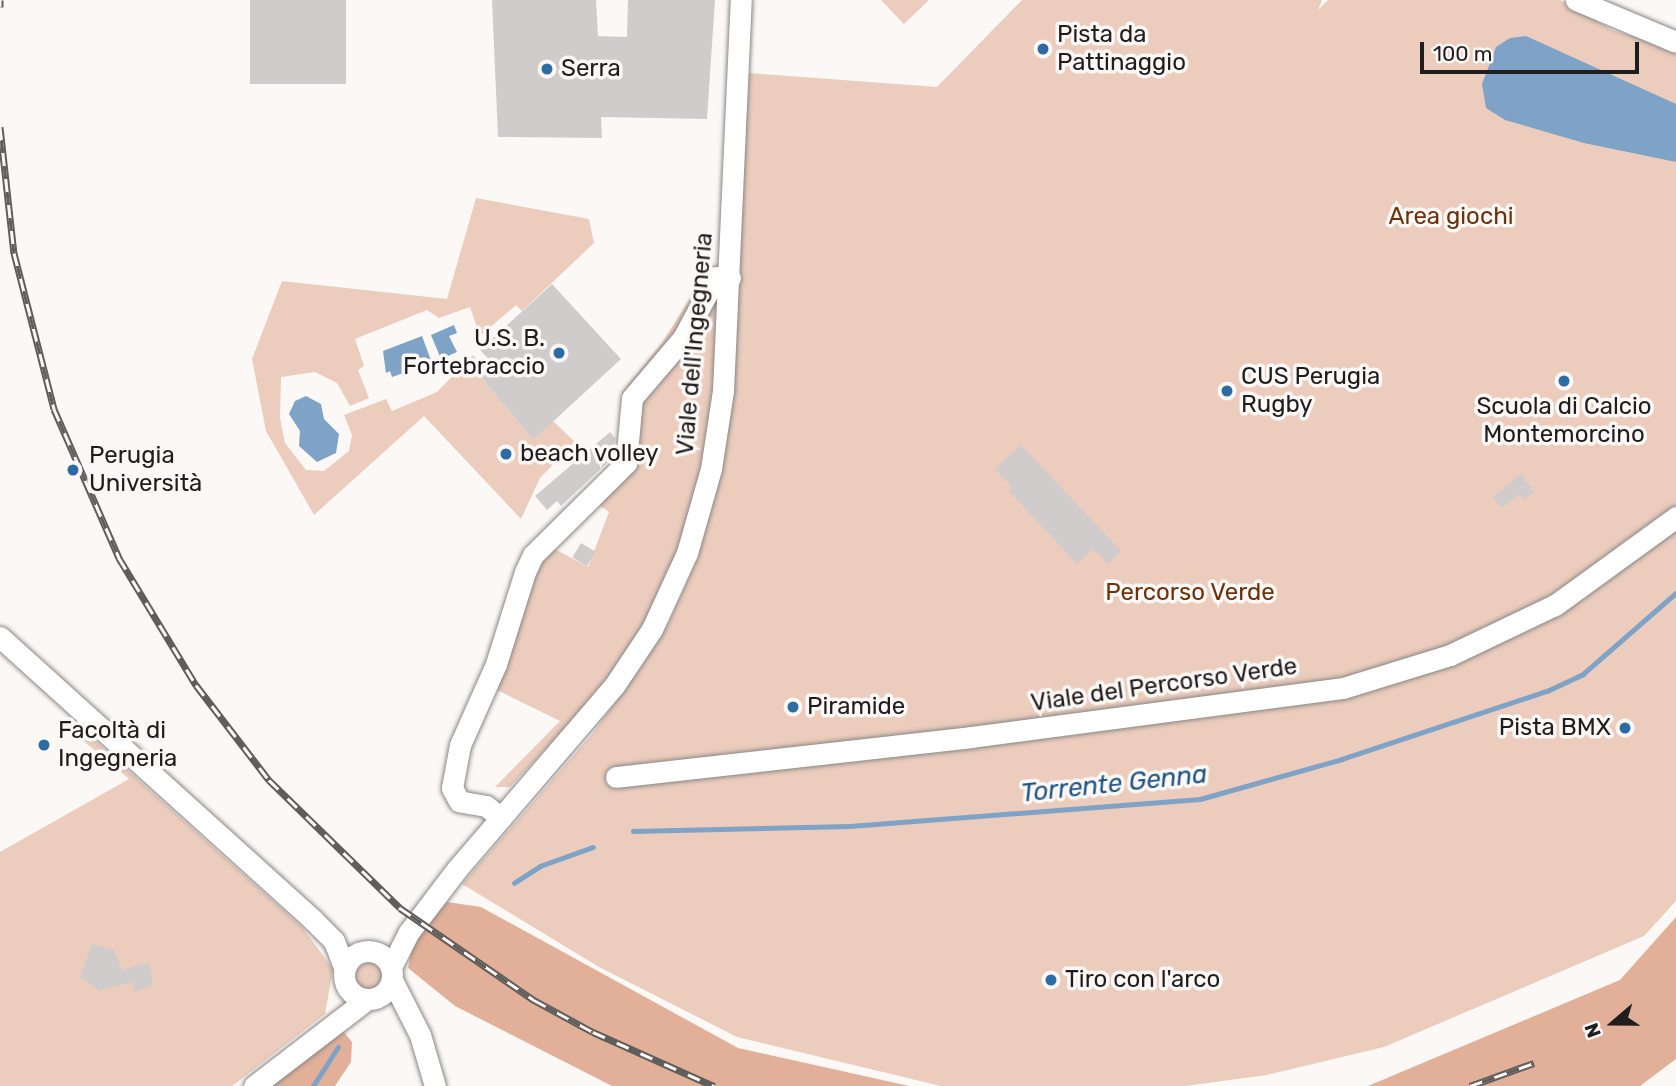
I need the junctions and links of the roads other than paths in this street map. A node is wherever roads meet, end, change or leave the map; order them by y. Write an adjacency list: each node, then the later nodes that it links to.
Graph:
1 (741, 0): 4 (street, Viale dell'Ingegneria)
2 (1576, 0): 3 (street)
3 (1676, 42)
4 (730, 278): 8 (street, Viale dell'Ingegneria); 8 (street)
5 (1676, 517): 7 (street, Viale del Percorso Verde)
6 (0, 637): 10 (street)
7 (616, 777)
8 (501, 818): 9 (street, Viale dell'Ingegneria)
9 (409, 932): 11 (street, Viale dell'Ingegneria); 13 (street, Viale dell'Ingegneria)
10 (334, 941): 11 (street); 12 (street)
11 (368, 952): 12 (street, Viale dell'Ingegneria); 13 (street)
12 (345, 977): 13 (street); 14 (street)
13 (382, 986): 14 (street); 16 (street)
14 (330, 1024): 15 (street)
15 (254, 1086)
16 (435, 1086)

